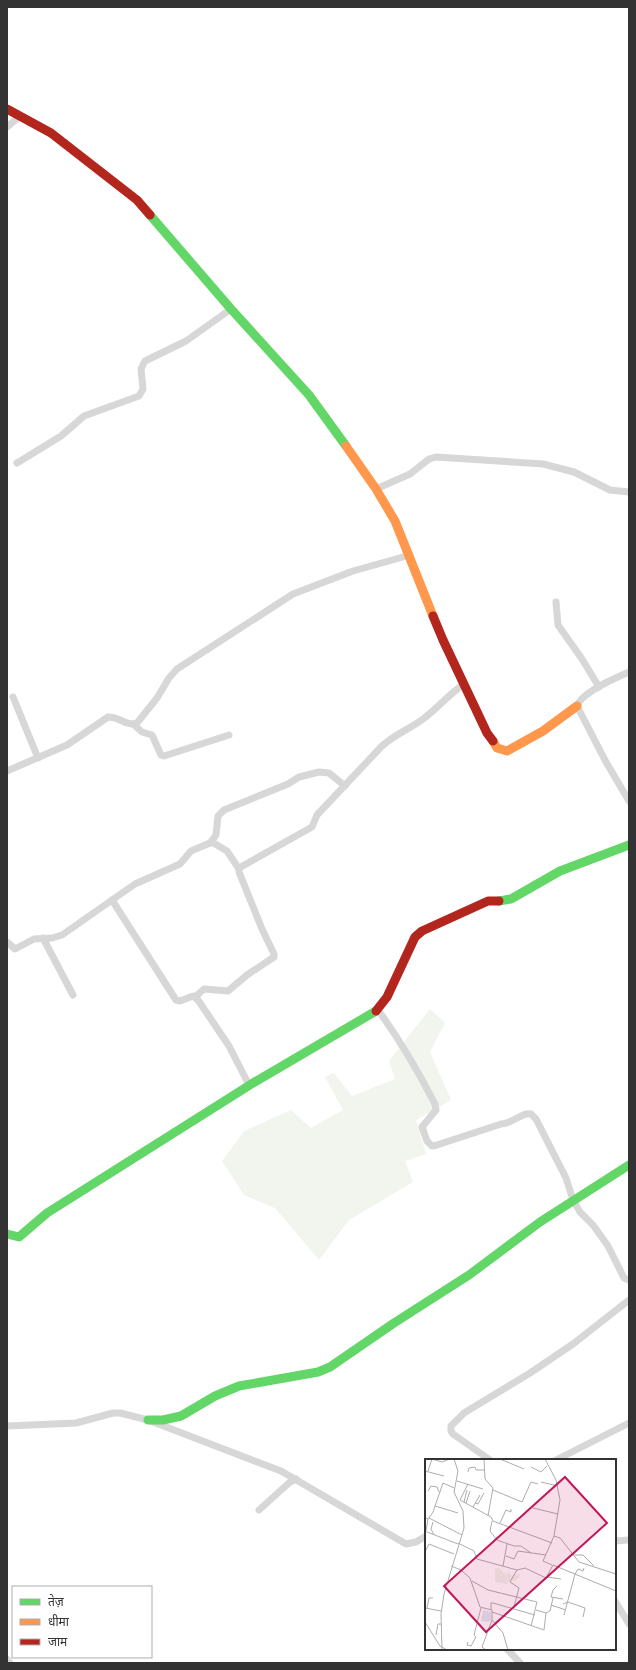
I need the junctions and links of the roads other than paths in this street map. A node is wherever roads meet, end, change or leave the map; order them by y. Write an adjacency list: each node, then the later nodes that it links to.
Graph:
1 (7, 109): 2 (street)
2 (20, 116): 3 (street); 4 (street)
3 (7, 126)
4 (231, 309): 5 (street); 6 (street)
5 (17, 463)
6 (376, 489): 7 (street); 8 (street)
7 (629, 492)
8 (410, 555): 11 (street); 15 (street)
9 (556, 602): 12 (street)
10 (629, 672): 12 (street)
11 (464, 684): 14 (street); 19 (street)
12 (599, 688): 14 (street)
13 (13, 697): 17 (street)
14 (577, 706): 20 (street)
15 (133, 724): 16 (street); 17 (street)
16 (229, 735)
17 (38, 758): 18 (street)
18 (7, 771)
19 (345, 786): 21 (street); 23 (street)
20 (629, 801)
21 (210, 844): 23 (street); 24 (street)
22 (629, 845): 29 (street)
23 (239, 869): 28 (street)
24 (112, 900): 25 (street); 28 (street)
25 (44, 938): 26 (street); 27 (street)
26 (7, 942)
27 (73, 995)
28 (195, 997): 30 (street)
29 (378, 1010): 30 (street); 32 (street)
30 (249, 1085): 33 (street)
31 (629, 1165): 32 (street)
32 (573, 1200): 34 (street); 36 (street)
33 (7, 1234)
34 (629, 1280)
35 (629, 1300): 39 (street)
36 (148, 1420): 38 (street); 41 (street)
37 (629, 1423): 40 (street)
38 (7, 1426)
39 (489, 1459)
40 (558, 1459)
41 (296, 1479): 42 (street); 43 (street)
42 (259, 1510)
43 (424, 1540)
44 (629, 1540): 45 (street)
45 (616, 1541)
46 (616, 1603): 47 (street)
47 (629, 1624)
48 (508, 1650): 51 (street)
49 (7, 1659): 50 (street)
50 (10, 1663)
51 (520, 1663)

